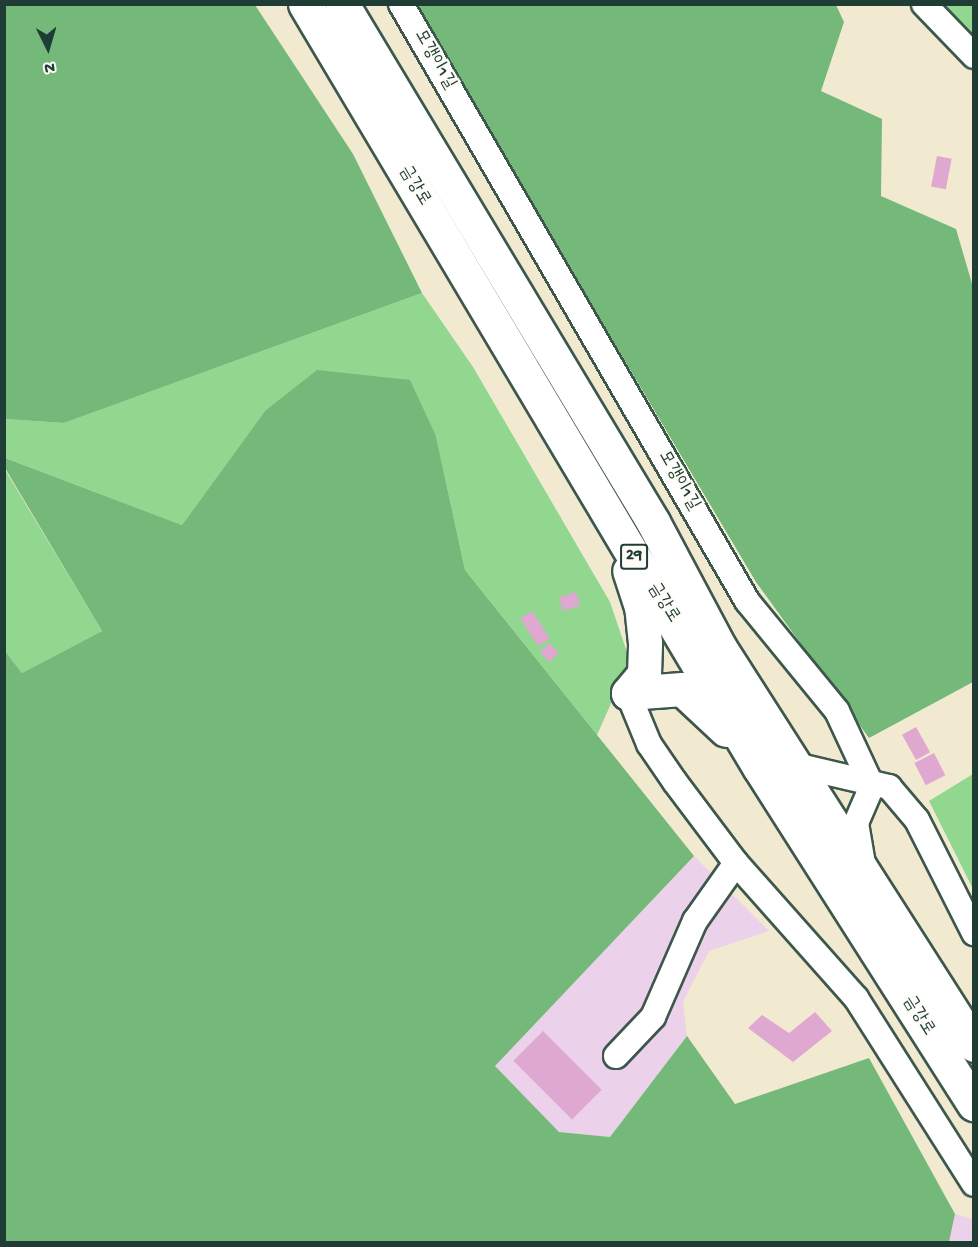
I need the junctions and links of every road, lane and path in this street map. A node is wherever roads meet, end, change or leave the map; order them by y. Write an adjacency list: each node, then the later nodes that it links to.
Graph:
1 (287, 4): 8 (highway)
2 (305, 4): 8 (highway, 금강로 / 29)
3 (342, 4): 9 (highway, 금강로 / 29)
4 (355, 4): 9 (highway)
5 (402, 4): 14 (street, 모갱이1길)
6 (924, 4): 7 (street)
7 (974, 56)
8 (350, 77): 10 (highway, 금강로 / 29)
9 (392, 79): 12 (highway, 금강로 / 29)
10 (609, 516): 11 (highway); 13 (highway, 금강로 / 29)
11 (628, 693): 13 (highway); 15 (street)
12 (795, 765): 14 (street); 16 (highway, 금강로 / 29)
13 (759, 766): 20 (highway, 금강로 / 29)
14 (872, 786): 16 (street); 17 (street)
15 (736, 863): 19 (street); 21 (street)
16 (865, 877): 18 (highway, 금강로 / 29)
17 (974, 933)
18 (974, 1045)
19 (616, 1056)
20 (974, 1104)
21 (974, 1184)

